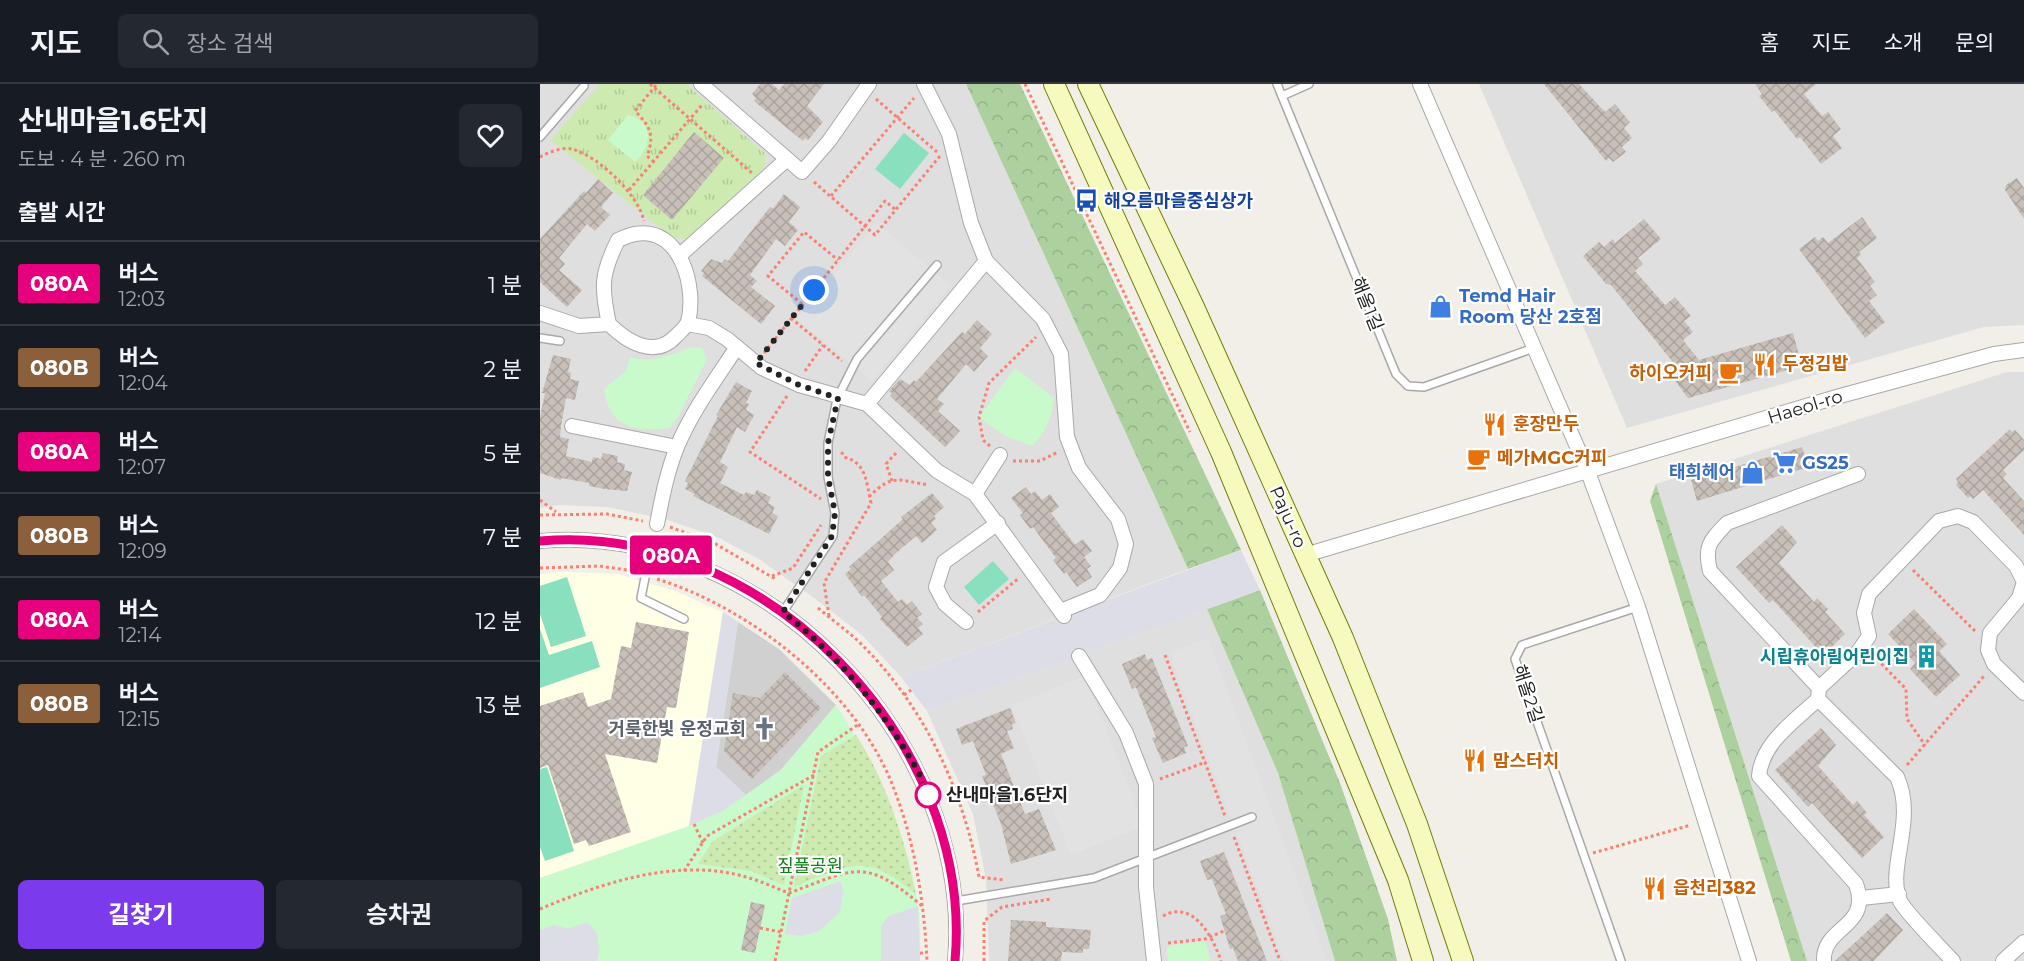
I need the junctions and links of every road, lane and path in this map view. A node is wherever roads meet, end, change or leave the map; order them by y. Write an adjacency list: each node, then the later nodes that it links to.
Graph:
1 (650, 84): 11 (path)
2 (701, 84): 13 (street)
3 (1025, 84): 50 (path)
4 (1054, 84): 125 (main road, Paju-ro)
5 (1089, 84): 69 (main road, Paju-ro)
6 (1277, 84): 14 (lane, 해올1길)
7 (1309, 84): 14 (lane)
8 (1420, 84): 43 (street)
9 (924, 85): 15 (path); 22 (street)
10 (584, 86): 17 (lane)
11 (656, 86): 16 (path); 21 (path)
12 (867, 87): 15 (path); 23 (street)
13 (712, 94): 16 (path); 20 (street)
14 (1282, 96): 43 (lane, 해올1길)
15 (897, 117): 18 (path); 26 (path)
16 (690, 119): 21 (path); 24 (path)
17 (540, 136)
18 (941, 155): 22 (path); 27 (path)
19 (540, 157): 25 (path)
20 (788, 159): 23 (street); 24 (street)
21 (654, 162): 25 (path)
22 (957, 169): 32 (street)
23 (802, 172): 26 (path)
24 (762, 182): 30 (street)
25 (629, 190): 29 (path)
26 (831, 197): 28 (path)
27 (896, 210): 28 (path); 28 (path)
28 (865, 226): 31 (path)
29 (647, 236): 30 (street); 37 (street)
30 (679, 255): 38 (street)
31 (838, 260): 34 (path); 34 (path)
32 (986, 261): 36 (street); 48 (street)
33 (937, 265): 47 (lane)
34 (802, 304): 45 (path)
35 (540, 313): 37 (street)
36 (1044, 322): 53 (street); 55 (path)
37 (609, 324): 38 (street)
38 (687, 324): 42 (street)
39 (540, 338): 40 (lane)
40 (560, 341)
41 (823, 345): 46 (path)
42 (737, 347): 45 (street); 54 (street)
43 (1534, 348): 56 (street)
44 (2024, 350): 56 (street, Haeol-ro)
45 (756, 363): 46 (street)
46 (796, 384): 47 (street); 63 (path)
47 (838, 398): 48 (street); 78 (lane)
48 (867, 404): 51 (street)
49 (572, 426): 54 (street)
50 (1193, 437)
51 (906, 443): 58 (path); 59 (street)
52 (839, 444): 61 (path)
53 (1070, 446): 55 (path); 73 (street)
54 (677, 447): 65 (street)
55 (1000, 455): 60 (street)
56 (1588, 472): 69 (street, Haeol-ro); 76 (street)
57 (1858, 474): 90 (street)
58 (892, 481): 59 (path); 61 (path)
59 (961, 485): 60 (street)
60 (975, 494): 66 (street)
61 (869, 497): 81 (path)
62 (540, 500): 64 (path)
63 (822, 500)
64 (557, 514)
65 (657, 524)
66 (998, 524): 73 (street); 83 (street)
67 (540, 541): 68 (street)
68 (651, 550): 75 (lane); 78 (street)
69 (1305, 555): 133 (main road, Paju-ro)
70 (1901, 559): 84 (path); 84 (street); 85 (street)
71 (540, 568): 72 (path)
72 (620, 569): 74 (path); 75 (path)
73 (1030, 570): 83 (path)
74 (618, 574)
75 (646, 575): 79 (path); 82 (lane)
76 (1638, 607): 101 (street); 105 (lane, 해올2길)
77 (818, 608): 81 (path)
78 (783, 612): 112 (street)
79 (732, 613): 80 (path); 93 (path)
80 (731, 618)
81 (830, 618): 92 (path)
82 (684, 619)
83 (966, 622)
84 (1989, 644): 88 (street)
85 (1863, 645): 90 (street); 94 (path)
86 (1165, 655): 95 (path)
87 (1079, 656): 98 (street)
88 (1994, 664): 91 (street); 94 (path)
89 (911, 690): 92 (path)
90 (1819, 693): 97 (street); 111 (street)
91 (2024, 693)
92 (904, 695): 108 (path)
93 (859, 724): 96 (path); 113 (path)
94 (1925, 745): 97 (path)
95 (1206, 762): 98 (path); 100 (path)
96 (814, 775): 104 (path); 109 (path)
97 (1897, 777): 110 (street)
98 (1146, 784): 106 (street)
99 (1252, 817): 106 (lane)
100 (1216, 819)
101 (1705, 821): 105 (path); 135 (street)
102 (694, 824): 104 (path)
103 (1234, 835): 132 (path)
104 (703, 843): 107 (path)
105 (1586, 856): 134 (lane, 해올2길)
106 (1147, 858): 112 (lane); 116 (street)
107 (684, 870): 109 (path); 114 (path)
108 (1012, 878)
109 (789, 894): 113 (path); 119 (path)
110 (1899, 894): 111 (street); 137 (street)
111 (1861, 898): 136 (street)
112 (956, 901): 128 (street)
113 (923, 907): 124 (path)
114 (540, 909)
115 (984, 921): 129 (path)
116 (1151, 922): 120 (path); 122 (street)
117 (760, 928): 119 (path)
118 (1224, 931): 120 (path)
119 (781, 932): 126 (path)
120 (1212, 936): 122 (path); 131 (path)
121 (2024, 942): 138 (street)
122 (1153, 944): 130 (street)
123 (920, 953): 124 (path)
124 (926, 953): 127 (path)
125 (1422, 959)
126 (775, 961)
127 (927, 961)
128 (955, 961)
129 (984, 961)
130 (1154, 961)
131 (1221, 961)
132 (1280, 961)
133 (1463, 961)
134 (1621, 961)
135 (1749, 961)
136 (1824, 961)
137 (1953, 961)
138 (2004, 961)

